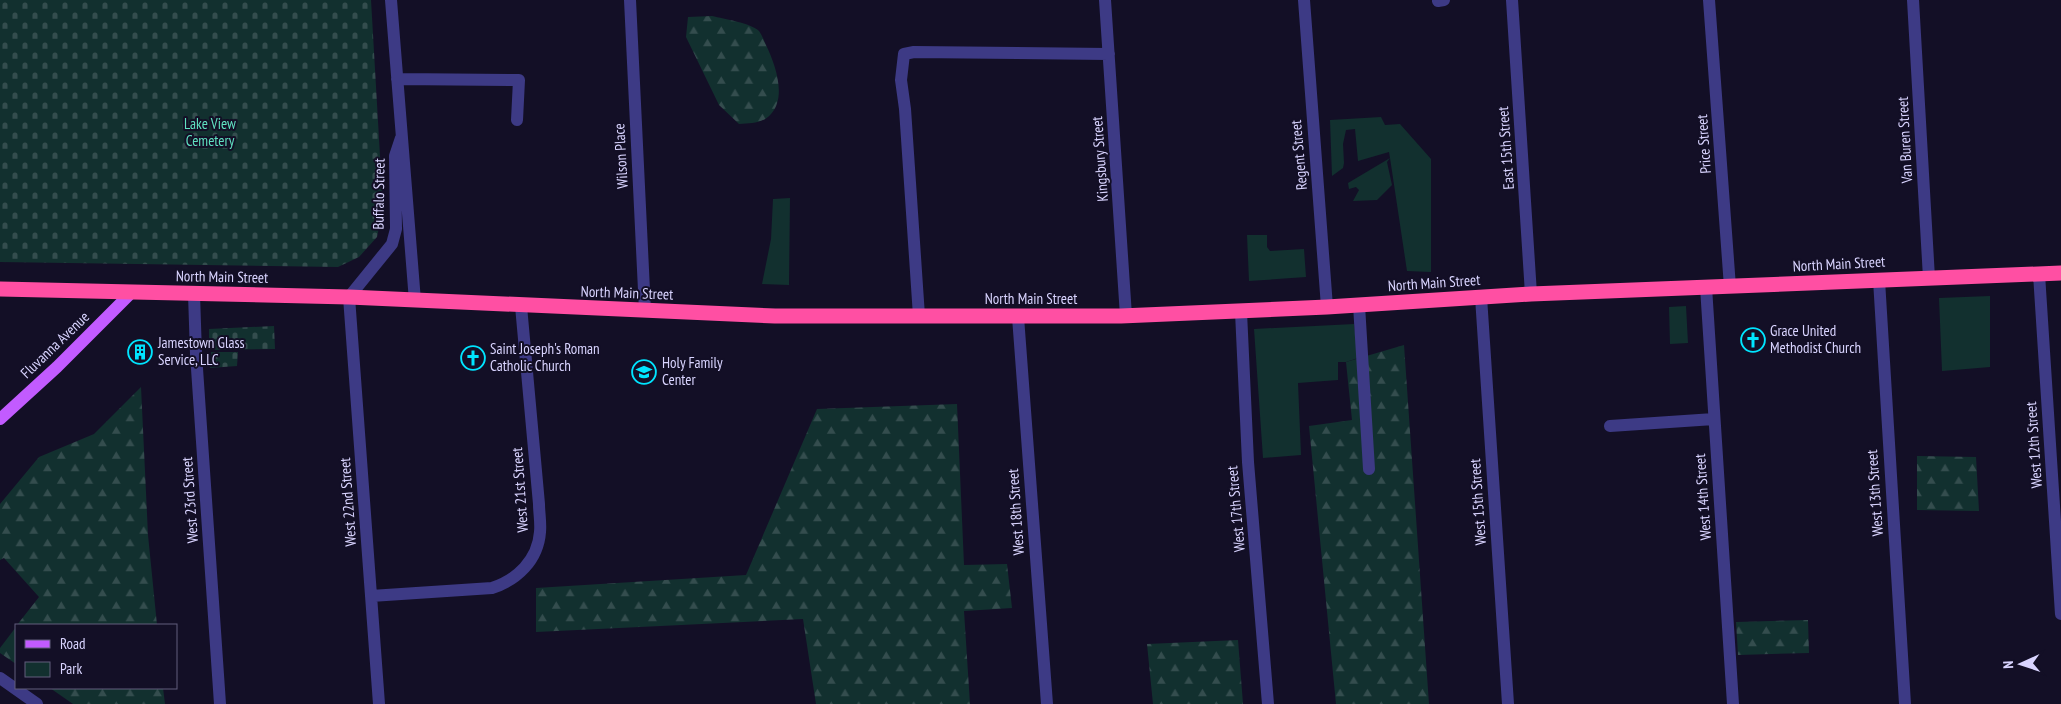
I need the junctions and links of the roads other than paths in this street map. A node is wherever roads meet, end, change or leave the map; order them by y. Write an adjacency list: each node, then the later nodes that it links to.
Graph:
1 (391, 0): 11 (street, Buffalo Street)
2 (630, 0): 30 (street, Wilson Place)
3 (1105, 0): 10 (street, Kingsbury Street)
4 (1304, 0): 29 (street, Regent Street)
5 (1444, 0): 9 (street)
6 (1512, 0): 23 (street, East 15th Street)
7 (1709, 0): 18 (street, Price Street)
8 (1913, 0): 16 (street, Van Buren Street)
9 (1438, 1)
10 (1108, 54): 32 (street); 33 (street, Kingsbury Street)
11 (397, 79): 12 (street); 13 (street, Buffalo Street)
12 (517, 120)
13 (402, 138): 24 (street, Buffalo Street); 26 (street, Buffalo Street)
14 (2061, 273): 15 (highway, North Main Street)
15 (2039, 274): 16 (highway, North Main Street); 40 (street, West 12th Street)
16 (1929, 278): 17 (highway, North Main Street)
17 (1879, 280): 18 (highway, North Main Street); 51 (street, West 13th Street)
18 (1730, 286): 19 (highway, North Main Street)
19 (1706, 287): 23 (highway, North Main Street); 36 (street, West 14th Street)
20 (0, 289): 21 (highway, North Main Street)
21 (131, 293): 22 (highway, North Main Street); 35 (main road, Fluvanna Avenue)
22 (194, 294): 24 (highway, North Main Street); 45 (street, West 23rd Street)
23 (1531, 294): 25 (highway, North Main Street)
24 (349, 297): 26 (highway, North Main Street); 39 (street, West 22nd Street)
25 (1481, 297): 27 (highway, North Main Street); 49 (street, West 15th Street)
26 (415, 301): 28 (highway, North Main Street)
27 (1360, 305): 29 (highway, North Main Street); 38 (street)
28 (521, 306): 30 (highway, North Main Street); 39 (street, West 21st Street)
29 (1327, 307): 31 (highway, North Main Street)
30 (645, 311): 32 (highway, North Main Street)
31 (1240, 312): 33 (highway, North Main Street); 48 (street, West 17th Street)
32 (919, 316): 34 (highway, North Main Street)
33 (1126, 316): 34 (highway, North Main Street)
34 (1018, 317): 47 (street, West 18th Street)
35 (0, 418)
36 (1714, 419): 37 (street); 50 (street, West 14th Street)
37 (1610, 426)
38 (1369, 469)
39 (371, 596): 46 (street, West 22nd Street)
40 (2061, 614)
41 (0, 678): 42 (street)
42 (15, 688)
43 (16, 689): 44 (street)
44 (38, 704)
45 (220, 704)
46 (379, 704)
47 (1047, 704)
48 (1268, 704)
49 (1508, 704)
50 (1733, 704)
51 (1905, 704)

